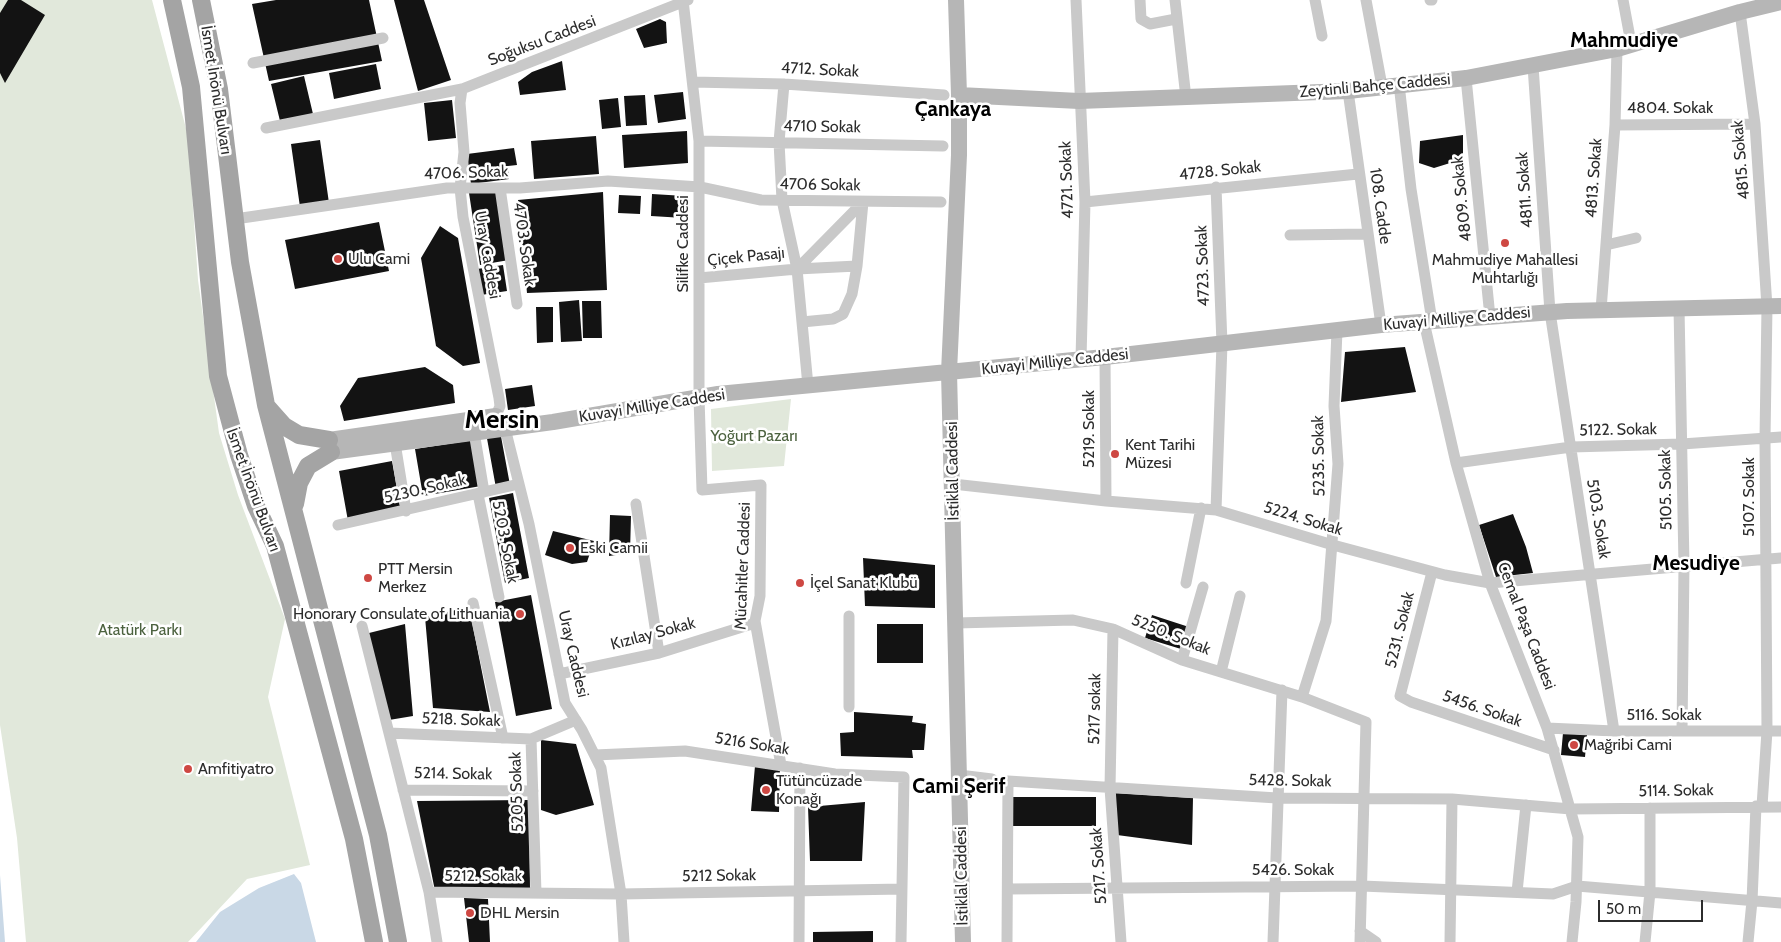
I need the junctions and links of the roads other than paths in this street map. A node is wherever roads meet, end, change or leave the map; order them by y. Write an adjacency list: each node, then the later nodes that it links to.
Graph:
1 (172, 0): 157 (main road, İsmet İnönü Bulvarı)
2 (200, 0): 45 (main road, İsmet İnönü Bulvarı)
3 (956, 0): 27 (street, İstiklal Caddesi)
4 (1076, 0): 5 (street); 29 (street, 4721. Sokak)
5 (1083, 0)
6 (1140, 0): 14 (street)
7 (1175, 0): 14 (street)
8 (1314, 0): 15 (street)
9 (1366, 0): 24 (street)
10 (1623, 0): 17 (street, 4813. Sokak)
11 (685, 1): 21 (street, Silifke Caddesi); 25 (street, Soğuksu Caddesi)
12 (1781, 2): 13 (street, Zeytinli Bahçe Caddesi)
13 (1740, 12): 17 (street, Zeytinli Bahçe Caddesi); 30 (street, 4815. Sokak)
14 (1176, 20): 28 (street)
15 (1322, 36)
16 (384, 38): 18 (street)
17 (1624, 46): 19 (street, Zeytinli Bahçe Caddesi); 31 (street, 4813. Sokak)
18 (253, 63)
19 (1533, 66): 20 (street, Zeytinli Bahçe Caddesi); 57 (street, 4811. Sokak)
20 (1466, 78): 23 (street, Zeytinli Bahçe Caddesi); 58 (street, 4809. Sokak)
21 (693, 82): 22 (street, 4712. Sokak); 33 (street, Silifke Caddesi)
22 (784, 84): 27 (street, 4712. Sokak); 34 (street, Çiçek Pasajı)
23 (1399, 84): 24 (street, Zeytinli Bahçe Caddesi); 60 (street, Cemal Paşa Caddesi)
24 (1382, 86): 26 (street, Zeytinli Bahçe Caddesi)
25 (462, 89): 32 (street, Soğuksu Caddesi); 39 (street, Uray Caddesi)
26 (1348, 91): 28 (street, Zeytinli Bahçe Caddesi); 36 (street, 108. Cadde)
27 (952, 95): 29 (street, Zeytinli Bahçe Caddesi); 66 (street, İstiklal Caddesi)
28 (1186, 98): 29 (street, Zeytinli Bahçe Caddesi)
29 (1079, 100): 44 (street, 4721. Sokak)
30 (1755, 124): 31 (street, 4804. Sokak); 54 (street, 4815. Sokak)
31 (1615, 125): 49 (street, 4813. Sokak)
32 (266, 128)
33 (699, 141): 34 (street, 4710 Sokak); 37 (street, Silifke Caddesi)
34 (779, 142): 35 (street, 4710 Sokak); 41 (street, Çiçek Pasajı)
35 (943, 146)
36 (1358, 174): 38 (street, 4728. Sokak); 46 (street, 108. Cadde)
37 (700, 187): 40 (street, 4706. Sokak); 41 (street, 4706 Sokak); 52 (street, Silifke Caddesi)
38 (1216, 187): 44 (street, 4728. Sokak); 63 (street, 4723. Sokak)
39 (460, 188): 40 (street, 4706. Sokak); 45 (street, 4706. Sokak); 70 (street, Uray Caddesi)
40 (500, 188): 53 (street, 4703. Sokak)
41 (782, 200): 42 (street, 4706 Sokak); 51 (street, Çiçek Pasajı)
42 (863, 202): 43 (street, 4706 Sokak); 50 (street); 51 (street, Çiçek Pasajı)
43 (941, 202)
44 (1085, 202): 65 (street, 4721. Sokak)
45 (235, 219): 69 (main road, İsmet İnönü Bulvarı)
46 (1368, 234): 47 (street); 61 (street, 108. Cadde)
47 (1290, 235)
48 (1636, 238): 49 (street)
49 (1606, 245): 56 (street, 4813. Sokak)
50 (856, 266): 51 (street, Çiçek Pasajı); 59 (street)
51 (797, 269): 52 (street, Çiçek Pasajı); 59 (street, Çiçek Pasajı)
52 (699, 278): 68 (street, Silifke Caddesi)
53 (517, 304)
54 (1774, 307): 55 (street, Kuvayi Milliye Caddesi); 73 (street, 5107. Sokak)
55 (1679, 308): 56 (street, Kuvayi Milliye Caddesi); 75 (street, 5105. Sokak)
56 (1601, 310): 57 (street, Kuvayi Milliye Caddesi)
57 (1550, 312): 58 (street, Kuvayi Milliye Caddesi); 77 (street, 5103. Sokak)
58 (1490, 317): 60 (street, Kuvayi Milliye Caddesi)
59 (802, 322): 67 (street, Çiçek Pasajı)
60 (1428, 322): 61 (street, Kuvayi Milliye Caddesi); 78 (street, Cemal Paşa Caddesi)
61 (1381, 325): 62 (street, Kuvayi Milliye Caddesi)
62 (1337, 330): 63 (street, Kuvayi Milliye Caddesi); 90 (street, 5235. Sokak)
63 (1222, 344): 64 (street, Kuvayi Milliye Caddesi); 87 (street, 4723. Sokak)
64 (1105, 356): 65 (street, Kuvayi Milliye Caddesi); 83 (street, 5219. Sokak)
65 (1081, 359): 66 (street, Kuvayi Milliye Caddesi)
66 (949, 372): 67 (street, Kuvayi Milliye Caddesi); 80 (street, İstiklal Caddesi)
67 (808, 386): 68 (street, Kuvayi Milliye Caddesi)
68 (699, 398): 70 (street, Kuvayi Milliye Caddesi); 81 (street, Silifke Caddesi)
69 (266, 405): 76 (main road); 85 (main road, İsmet İnönü Bulvarı)
70 (501, 422): 71 (street, Kuvayi Milliye Caddesi); 76 (street, Kuvayi Milliye Caddesi); 79 (street, Uray Caddesi)
71 (474, 432): 74 (street, Kuvayi Milliye Caddesi); 82 (street, 5203. Sokak)
72 (1781, 437): 73 (street, 5122. Sokak)
73 (1765, 438): 75 (street, 5122. Sokak); 92 (street, 5107. Sokak)
74 (395, 443): 76 (street, Kuvayi Milliye Caddesi); 88 (street)
75 (1682, 444): 77 (street, 5122. Sokak); 93 (street, 5105. Sokak)
76 (330, 446): 85 (main road)
77 (1570, 447): 78 (street, 5122. Sokak); 95 (street, 5103. Sokak)
78 (1456, 463): 97 (street, Cemal Paşa Caddesi)
79 (519, 484): 82 (street, 5230. Sokak); 110 (street, Uray Caddesi)
80 (954, 484): 83 (street, 5224. Sokak); 104 (street, İstiklal Caddesi)
81 (761, 485): 103 (street, Mücahitler Caddesi)
82 (481, 493): 88 (street, 5230. Sokak); 100 (street, 5203. Sokak)
83 (1106, 501): 86 (street, 5224. Sokak)
84 (636, 504): 107 (street)
85 (294, 507): 158 (main road, İsmet İnönü Bulvarı)
86 (1202, 508): 87 (street, 5224. Sokak); 96 (street)
87 (1216, 510): 90 (street, 5224. Sokak)
88 (406, 511): 89 (street, 5230. Sokak)
89 (338, 525)
90 (1332, 546): 94 (street, 5224. Sokak); 113 (street, 5235. Sokak)
91 (1781, 558): 92 (street, 5224. Sokak)
92 (1766, 560): 93 (street, 5224. Sokak); 119 (street, 5107. Sokak)
93 (1684, 565): 95 (street, 5224. Sokak); 118 (street, 5105. Sokak)
94 (1432, 572): 97 (street, 5224. Sokak); 112 (street, 5231. Sokak)
95 (1590, 574): 97 (street, 5224. Sokak); 117 (street, 5103. Sokak)
96 (1186, 583)
97 (1490, 583): 116 (street, Cemal Paşa Caddesi)
98 (1203, 587): 108 (street)
99 (1240, 596): 109 (street)
100 (499, 597)
101 (473, 603): 122 (street)
102 (849, 616): 114 (street)
103 (755, 623): 107 (street, Kızılay Sokak); 126 (street, Mücahitler Caddesi)
104 (956, 624): 106 (street, 5250. Sokak); 128 (street, İstiklal Caddesi)
105 (362, 626): 121 (street)
106 (1113, 629): 108 (street, 5250. Sokak); 130 (street, 5217 sokak)
107 (659, 653): 110 (street, Kızılay Sokak)
108 (1182, 660): 109 (street, 5250. Sokak)
109 (1221, 672): 111 (street, 5250. Sokak)
110 (559, 674): 115 (street, Uray Caddesi)
111 (1282, 690): 113 (street, 5250. Sokak); 133 (street)
112 (1400, 696): 124 (street, 5456. Sokak)
113 (1302, 697): 134 (street, 5250. Sokak)
114 (849, 707)
115 (576, 720): 123 (street, 5205 Sokak); 125 (street, Uray Caddesi)
116 (1547, 728): 117 (street, 5116. Sokak); 124 (street, Cemal Paşa Caddesi)
117 (1614, 731): 118 (street, 5116. Sokak)
118 (1682, 731): 119 (street, 5116. Sokak)
119 (1767, 731): 120 (street, 5116. Sokak); 137 (street, 5107. Sokak)
120 (1781, 731)
121 (389, 733): 122 (street, 5218. Sokak); 131 (street)
122 (503, 738): 123 (street, 5218. Sokak)
123 (531, 739): 132 (street, 5205 Sokak)
124 (1554, 750): 140 (street, Cemal Paşa Caddesi)
125 (595, 755): 126 (street, 5216 Sokak); 153 (street, Uray Caddesi)
126 (781, 765): 127 (street, 5216 Sokak)
127 (800, 768): 145 (street, 5216 Sokak); 148 (street)
128 (959, 775): 129 (street); 163 (street, İstiklal Caddesi)
129 (992, 780)
130 (1110, 788): 133 (street, 5428. Sokak); 144 (street, 5217. Sokak); 146 (street, 5428. Sokak)
131 (403, 790): 132 (street, 5214. Sokak); 149 (street)
132 (533, 791): 152 (street, 5205 Sokak)
133 (1277, 798): 134 (street, 5428. Sokak); 143 (street)
134 (1364, 799): 135 (street, 5428. Sokak); 141 (street)
135 (1452, 799): 136 (street, 5428. Sokak); 147 (street)
136 (1526, 806): 140 (street, 5428. Sokak); 150 (street)
137 (1759, 806): 138 (street, 5114. Sokak); 139 (street, 5114. Sokak); 154 (street, 5107. Sokak)
138 (1781, 807)
139 (1650, 808): 140 (street, 5114. Sokak); 151 (street)
140 (1571, 809): 142 (street, Cemal Paşa Caddesi)
141 (1362, 886): 143 (street, 5426. Sokak); 147 (street, 5426. Sokak); 156 (street)
142 (1577, 886): 150 (street, 5426. Sokak); 151 (street); 169 (street, Cemal Paşa Caddesi)
143 (1274, 887): 144 (street, 5426. Sokak); 166 (street)
144 (1117, 888): 146 (street, 5426. Sokak); 165 (street, 5217. Sokak)
145 (902, 889): 148 (street, 5212 Sokak); 162 (street)
146 (1008, 889): 164 (street)
147 (1451, 890): 150 (street, 5426. Sokak); 168 (street)
148 (799, 891): 153 (street, 5212 Sokak); 161 (street)
149 (429, 892): 152 (street, 5212. Sokak); 159 (street)
150 (1516, 892)
151 (1650, 892): 154 (street); 170 (street)
152 (536, 893): 153 (street, 5212 Sokak)
153 (621, 894): 160 (street, Uray Caddesi)
154 (1752, 901): 155 (street); 171 (street, 5107. Sokak)
155 (1781, 903)
156 (1360, 937): 167 (street)
157 (374, 942)
158 (398, 942)
159 (437, 942)
160 (624, 942)
161 (799, 942)
162 (901, 942)
163 (963, 942)
164 (1007, 942)
165 (1121, 942)
166 (1273, 942)
167 (1376, 942)
168 (1450, 942)
169 (1572, 942)
170 (1645, 942)
171 (1748, 942)

